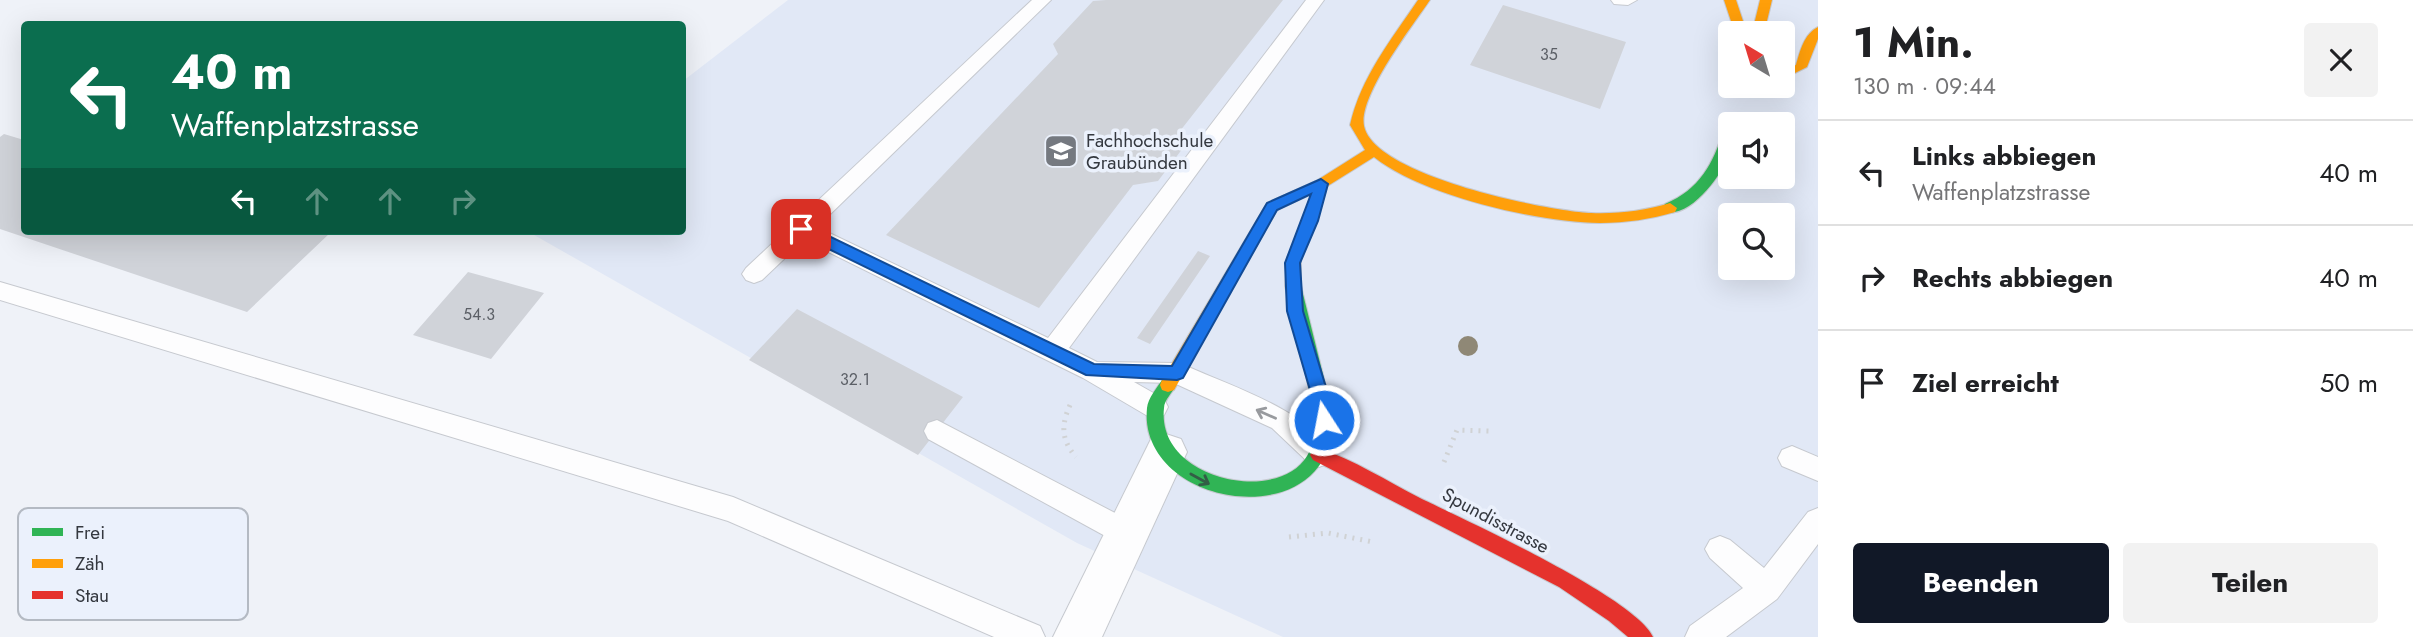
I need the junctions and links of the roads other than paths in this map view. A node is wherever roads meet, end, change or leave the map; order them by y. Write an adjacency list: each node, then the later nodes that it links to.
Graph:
1 (1042, 0): 15 (lane)
2 (1315, 0): 18 (lane)
3 (1424, 0): 12 (main road)
4 (1620, 0): 5 (lane)
5 (1628, 0)
6 (1730, 0): 8 (main road)
7 (1766, 0): 9 (main road)
8 (1737, 21)
9 (1761, 21)
10 (1818, 31): 11 (main road)
11 (1796, 69)
12 (1373, 151): 13 (main road); 14 (main road)
13 (1718, 168)
14 (1321, 184): 20 (main road); 24 (main road)
15 (801, 229): 16 (lane); 18 (lane)
16 (754, 274)
17 (0, 291): 31 (lane)
18 (1054, 352): 19 (lane)
19 (1092, 370): 20 (lane); 21 (lane)
20 (1177, 373): 21 (main road); 24 (lane, one-way to 20)
21 (1155, 407): 23 (main road)
22 (937, 431): 27 (lane)
23 (1166, 452): 24 (main road, one-way to 24); 27 (street)
24 (1319, 455): 33 (main road, Spundisstrasse)
25 (1792, 458): 26 (lane)
26 (1818, 469)
27 (1137, 517): 32 (street)
28 (1814, 535): 30 (lane)
29 (1720, 549): 30 (lane)
30 (1766, 589): 34 (lane)
31 (1029, 637)
32 (1077, 637)
33 (1643, 637)
34 (1701, 637)

